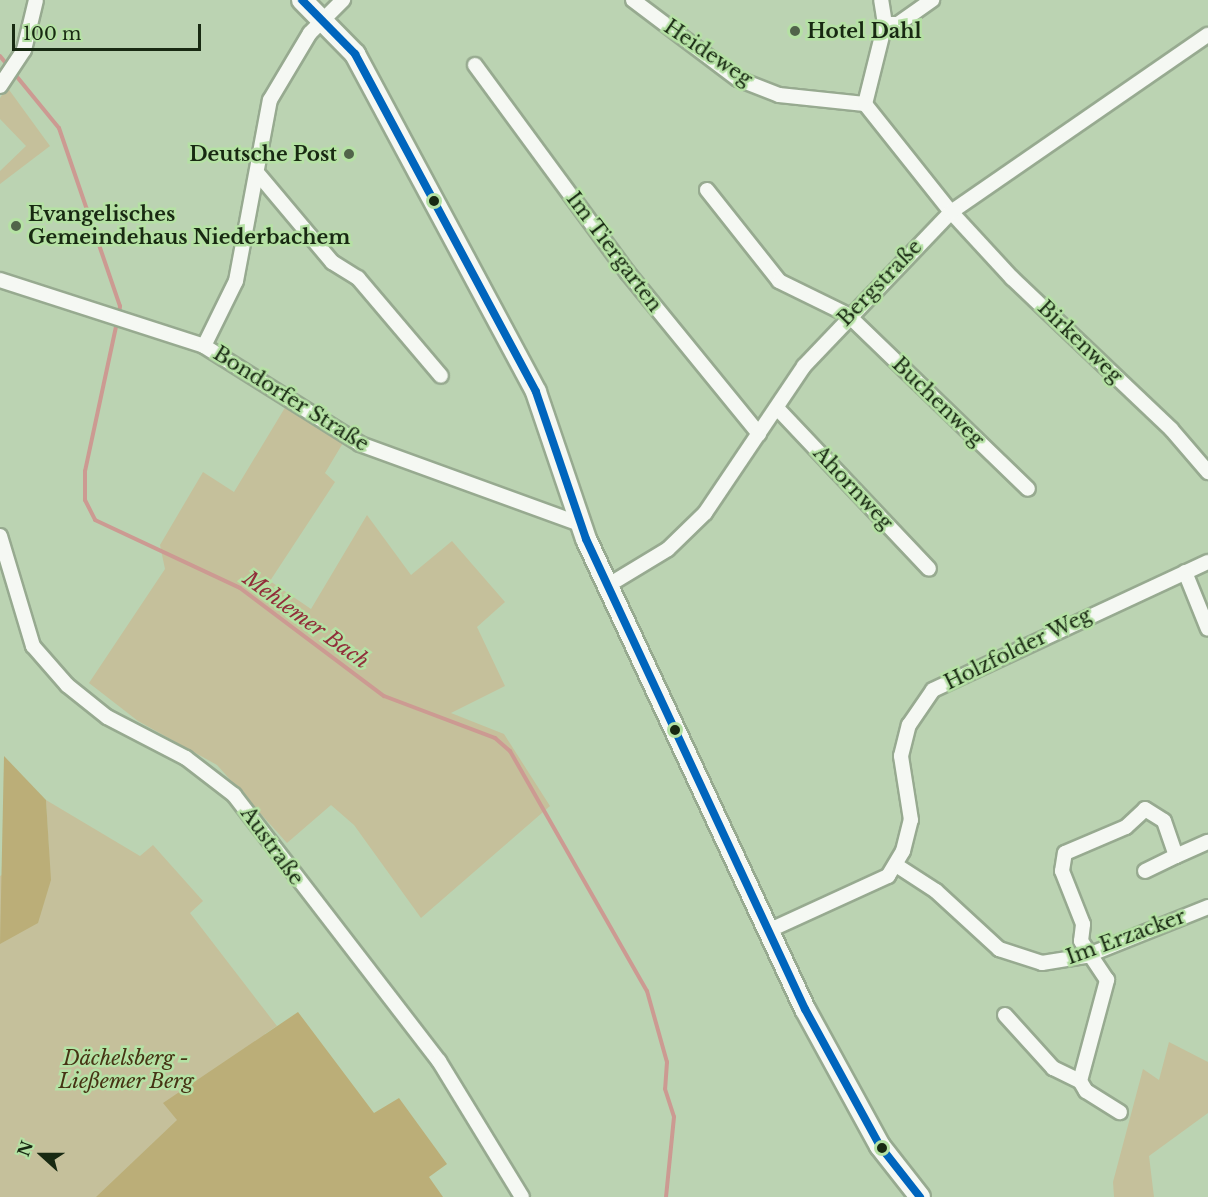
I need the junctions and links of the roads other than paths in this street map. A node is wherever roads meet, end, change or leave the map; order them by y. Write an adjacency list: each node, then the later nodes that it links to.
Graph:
1 (36, 0): 12 (street)
2 (302, 0): 8 (main road)
3 (343, 0): 8 (street)
4 (633, 0): 7 (street, Heideweg)
5 (881, 0): 9 (street)
6 (932, 0): 9 (street)
7 (651, 5): 13 (street, Heideweg)
8 (323, 17): 14 (street); 25 (main road)
9 (885, 24): 13 (street)
10 (1208, 35): 16 (street, Bergstraße)
11 (476, 65): 22 (street, Im Tiergarten)
12 (3, 83)
13 (865, 104): 16 (street)
14 (259, 175): 19 (street); 20 (street)
15 (707, 190): 18 (street, Buchenweg)
16 (951, 212): 18 (street, Bergstraße); 23 (street, Birkenweg)
17 (0, 280): 19 (street, Bondorfer Straße)
18 (848, 315): 21 (street, Bergstraße); 24 (street, Buchenweg)
19 (204, 346): 25 (street, Bondorfer Straße)
20 (441, 376)
21 (777, 408): 22 (street, Bergstraße); 28 (street, Ahornweg)
22 (759, 434): 30 (street, Bergstraße)
23 (1208, 472)
24 (1028, 489)
25 (580, 524): 30 (main road)
26 (0, 536): 42 (street, Austraße)
27 (1208, 562): 29 (street, Holzfolder Weg)
28 (929, 569)
29 (1185, 572): 31 (street); 34 (street, Holzfolder Weg)
30 (607, 586): 37 (main road)
31 (1208, 630)
32 (1208, 842): 33 (street)
33 (1176, 855): 35 (street); 38 (street)
34 (896, 865): 37 (street); 38 (street, Im Erzacker)
35 (1145, 871)
36 (1208, 907): 38 (street, Im Erzacker)
37 (770, 930): 43 (main road)
38 (1086, 956): 40 (street)
39 (1005, 1015): 40 (street)
40 (1080, 1081): 41 (street)
41 (1120, 1112)
42 (522, 1197)
43 (920, 1197)

